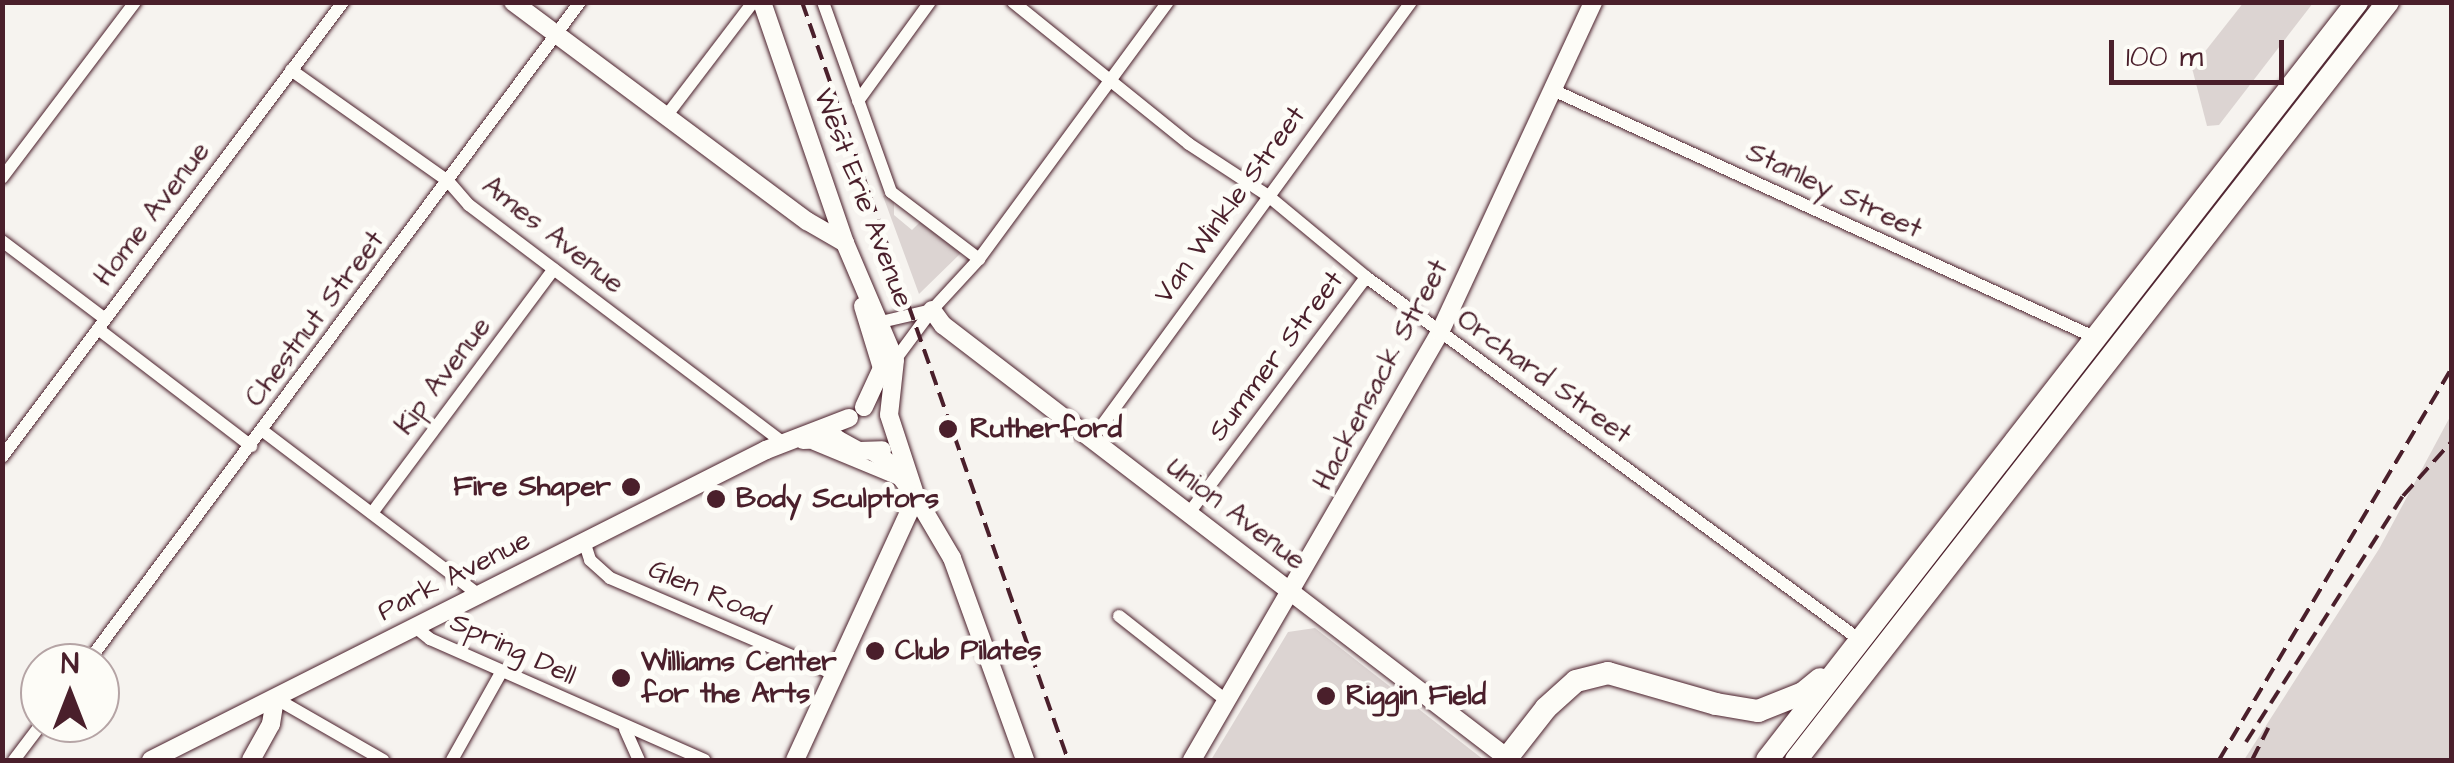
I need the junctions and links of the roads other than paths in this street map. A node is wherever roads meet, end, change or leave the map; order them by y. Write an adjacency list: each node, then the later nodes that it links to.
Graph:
1 (135, 2): 21 (street)
2 (343, 2): 16 (street, Home Avenue)
3 (512, 2): 15 (street)
4 (580, 2): 15 (street, Chestnut Street)
5 (753, 2): 20 (street)
6 (762, 2): 25 (street, West Erie Avenue)
7 (823, 2): 19 (street)
8 (930, 2): 19 (street)
9 (1013, 2): 17 (street, Orchard Street)
10 (1168, 2): 17 (street)
11 (1412, 2): 23 (street, Van Winkle Street)
12 (1594, 2): 18 (street, Hackensack Street)
13 (2388, 2): 72 (highway)
14 (2353, 6): 33 (highway)
15 (556, 34): 20 (street); 22 (street, Chestnut Street)
16 (291, 70): 22 (street, Ames Avenue); 31 (street, Home Avenue)
17 (1112, 79): 23 (street, Orchard Street); 26 (street)
18 (1553, 90): 32 (street, Hackensack Street); 33 (street, Stanley Street)
19 (858, 100): 26 (street)
20 (668, 115): 25 (street)
21 (2, 178)
22 (448, 180): 27 (street, Ames Avenue); 37 (street, Chestnut Street)
23 (1267, 195): 28 (street, Orchard Street); 39 (street, Van Winkle Street)
24 (2, 242): 31 (street)
25 (844, 243): 30 (street, West Erie Avenue); 34 (street)
26 (979, 259): 29 (street)
27 (554, 269): 40 (street, Ames Avenue); 47 (street, Kip Avenue)
28 (1366, 277): 32 (street, Orchard Street); 46 (street, Summer Street)
29 (932, 310): 30 (street); 34 (street); 39 (street, Union Avenue)
30 (881, 322): 34 (street, West Erie Avenue)
31 (101, 324): 42 (street); 44 (street, Home Avenue)
32 (1440, 332): 49 (street, Hackensack Street); 53 (street, Orchard Street)
33 (2094, 337): 53 (highway)
34 (888, 364): 35 (street); 36 (street, West Erie Avenue)
35 (857, 413): 36 (street); 40 (street, Park Avenue); 41 (street)
36 (889, 415): 38 (street)
37 (263, 430): 42 (street, Chestnut Street); 47 (street)
38 (894, 434): 43 (street); 45 (street)
39 (1092, 439): 46 (street, Union Avenue)
40 (790, 441): 41 (street, Park Avenue); 45 (street); 48 (street, Park Avenue)
41 (852, 444): 43 (street)
42 (251, 446): 54 (street, Chestnut Street)
43 (875, 453): 45 (street)
44 (2, 457)
45 (910, 490): 57 (street); 69 (street)
46 (1189, 512): 49 (street, Union Avenue)
47 (372, 513): 50 (street)
48 (584, 541): 50 (street, Park Avenue); 57 (street, Glen Road)
49 (1293, 591): 59 (street, Hackensack Street); 61 (street, Union Avenue)
50 (478, 594): 52 (street, Park Avenue)
51 (1119, 616): 59 (street)
52 (414, 626): 56 (street, Spring Dell); 58 (street, Park Avenue)
53 (1860, 640): 55 (highway)
54 (102, 643)
55 (1842, 660): 61 (highway); 71 (highway)
56 (502, 671): 60 (street, Spring Dell); 65 (street)
57 (832, 673): 68 (street)
58 (275, 698): 62 (street, Park Avenue); 63 (street); 64 (street)
59 (1227, 701): 70 (street, Hackensack Street)
60 (625, 729): 66 (street); 67 (street, Spring Dell)
61 (1508, 759)
62 (151, 760)
63 (250, 760)
64 (384, 760)
65 (452, 760)
66 (639, 760)
67 (704, 760)
68 (795, 760)
69 (1025, 760)
70 (1192, 760)
71 (1767, 760)
72 (1796, 760)

